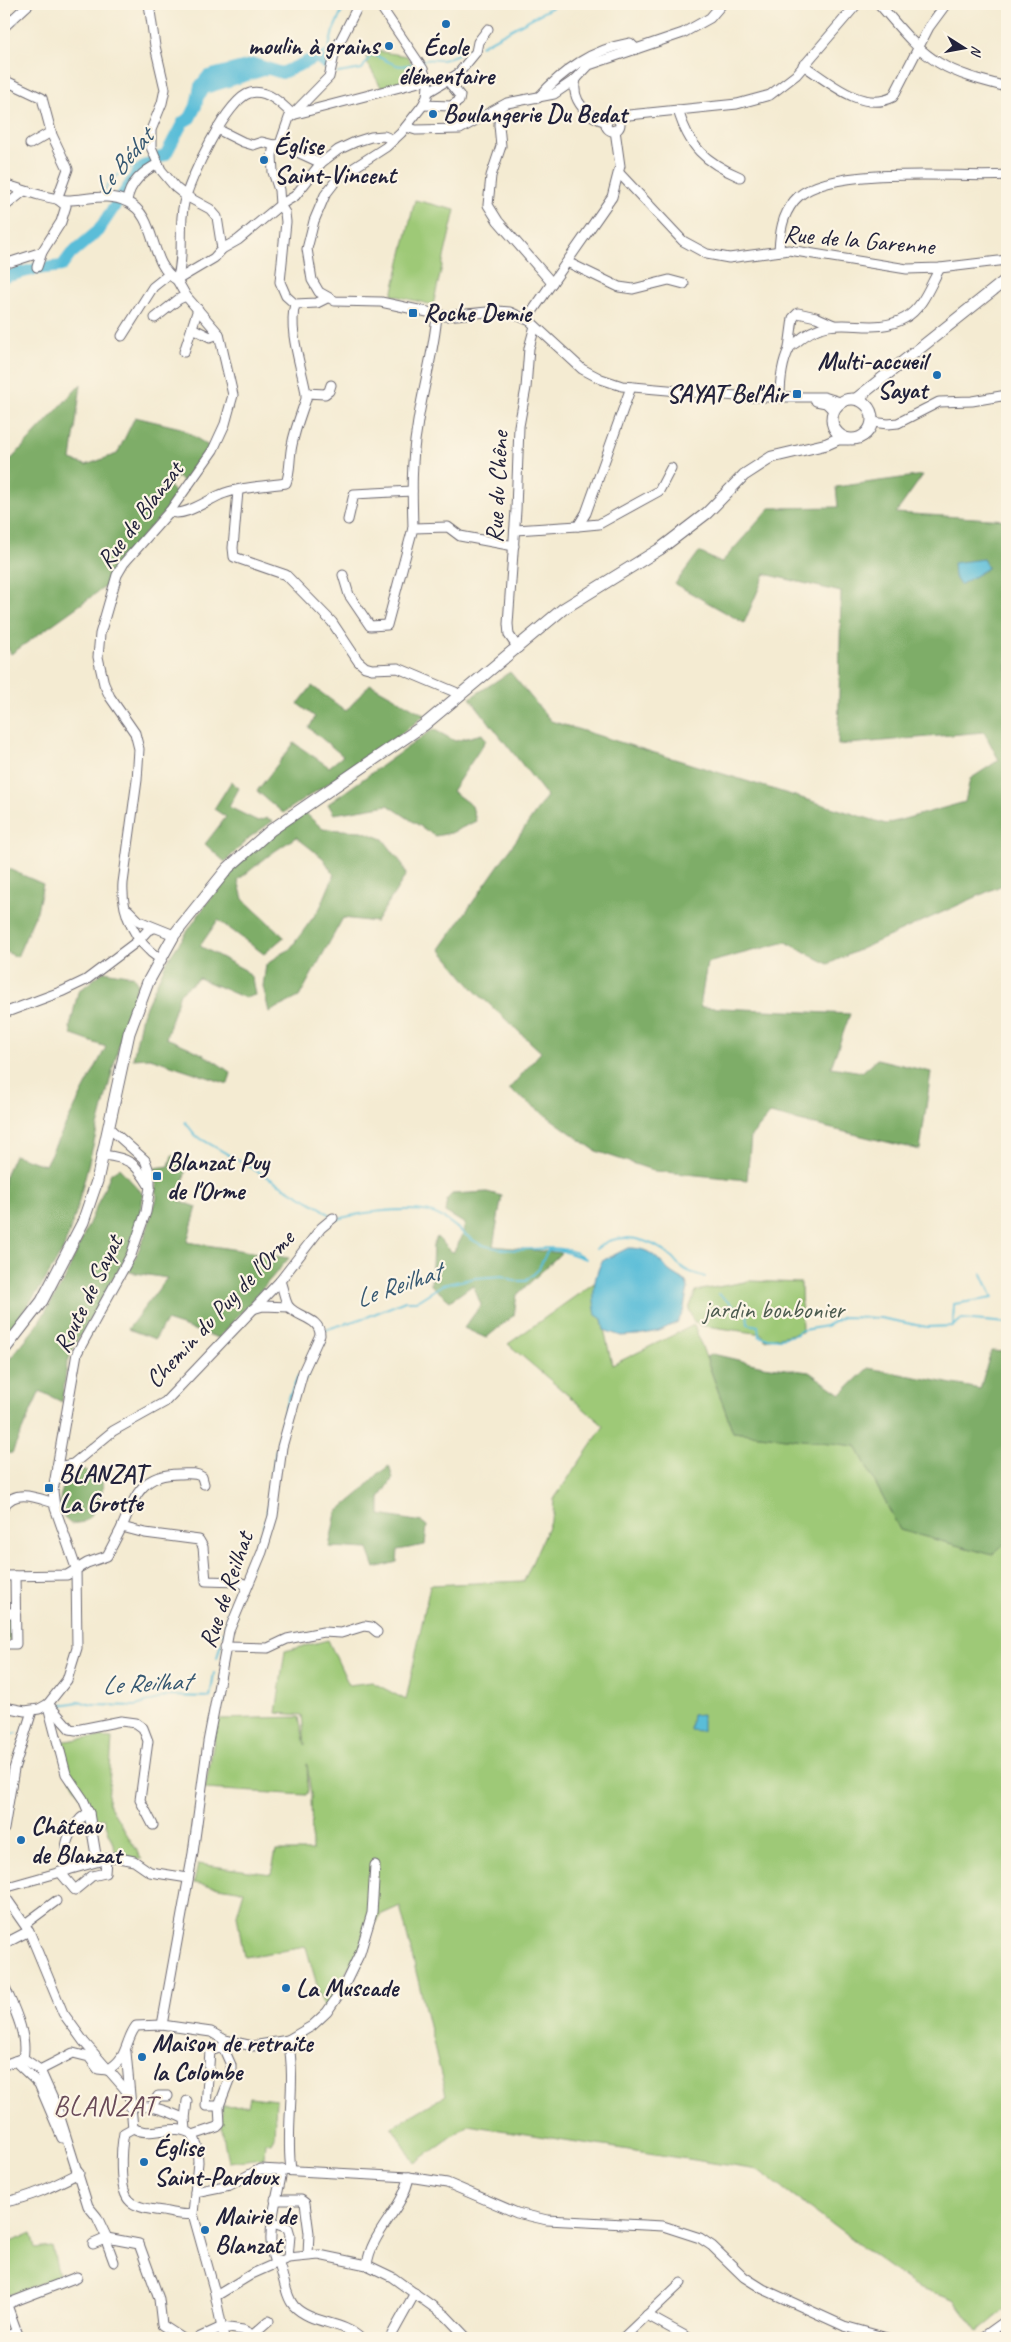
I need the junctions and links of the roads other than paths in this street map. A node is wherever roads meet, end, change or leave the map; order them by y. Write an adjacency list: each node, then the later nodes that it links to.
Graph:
1 (28, 4): 9 (street)
2 (149, 4): 34 (street)
3 (359, 4): 24 (street)
4 (379, 4): 16 (street)
5 (722, 4): 12 (street)
6 (856, 4): 13 (street)
7 (879, 4): 11 (street)
8 (946, 4): 11 (street)
9 (4, 27)
10 (488, 29): 17 (street)
11 (919, 48): 13 (street); 18 (street)
12 (636, 49): 14 (street); 20 (street)
13 (804, 65): 23 (street)
14 (576, 79): 20 (street); 26 (street)
15 (4, 80): 30 (street)
16 (427, 80): 19 (street); 24 (street)
17 (448, 81): 19 (street); 21 (street)
18 (1007, 87)
19 (428, 92): 21 (street)
20 (538, 98): 22 (street)
21 (423, 105): 27 (street)
22 (500, 106): 27 (street); 60 (street)
23 (678, 110): 25 (street); 38 (street)
24 (293, 115): 28 (street); 33 (street)
25 (618, 120): 26 (street); 29 (street)
26 (606, 122): 29 (street)
27 (406, 127): 31 (street)
28 (217, 129): 33 (street); 41 (street)
29 (615, 130): 36 (street)
30 (52, 132): 32 (street); 42 (street)
31 (394, 140): 35 (street); 64 (street)
32 (30, 144)
33 (277, 144): 35 (street); 45 (street)
34 (157, 161): 41 (street); 44 (street)
35 (321, 163): 45 (street)
36 (620, 174): 49 (street, Rue de la Garenne); 53 (street)
37 (1007, 176): 49 (street)
38 (740, 177)
39 (4, 184): 40 (street)
40 (24, 190): 42 (street); 47 (street)
41 (186, 196): 48 (street); 59 (street)
42 (57, 199): 43 (street); 46 (street)
43 (78, 199): 44 (street); 46 (street)
44 (122, 200): 57 (street)
45 (280, 205): 48 (street); 65 (street)
46 (66, 206): 50 (street)
47 (4, 207)
48 (222, 249): 59 (street)
49 (779, 251): 56 (street, Rue de la Garenne)
50 (42, 252): 52 (street); 54 (street)
51 (1007, 260): 55 (street, Rue de la Garenne)
52 (11, 262)
53 (567, 262): 60 (street); 61 (street)
54 (37, 267)
55 (940, 268): 56 (street, Rue de la Garenne); 62 (street)
56 (920, 269): 62 (street)
57 (168, 275): 59 (street); 74 (street)
58 (1007, 278): 82 (main road)
59 (177, 280): 63 (street, Rue de Blanzat)
60 (552, 284): 69 (street)
61 (684, 284)
62 (931, 284): 70 (street)
63 (186, 296): 66 (street, Rue de Blanzat); 68 (street)
64 (327, 298): 65 (street); 67 (street)
65 (295, 304): 79 (street)
66 (198, 309): 72 (street); 73 (street, Rue de Blanzat)
67 (437, 315): 69 (street); 90 (street)
68 (155, 318)
69 (527, 319): 71 (street)
70 (834, 325): 75 (street); 75 (street)
71 (535, 326): 78 (street); 95 (street, Rue du Chêne)
72 (192, 328): 73 (street); 76 (street)
73 (219, 334): 91 (street, Rue de Blanzat)
74 (122, 336)
75 (789, 348): 81 (street)
76 (184, 352)
77 (331, 385): 79 (street)
78 (632, 387): 81 (street); 93 (street)
79 (306, 393): 89 (street)
80 (1007, 396): 84 (street)
81 (784, 398): 83 (street)
82 (861, 401): 83 (main road); 84 (main road)
83 (837, 406): 85 (main road)
84 (872, 422): 86 (main road)
85 (832, 424): 86 (main road); 87 (main road)
86 (848, 439): 87 (main road)
87 (816, 447): 98 (main road)
88 (671, 468): 93 (street)
89 (238, 491): 91 (street); 99 (street)
90 (412, 491): 92 (street); 94 (street)
91 (170, 511): 100 (street, Rue de Blanzat)
92 (348, 520)
93 (578, 526): 95 (street)
94 (413, 528): 96 (street); 97 (street)
95 (515, 530): 96 (street, Rue du Chêne)
96 (514, 546): 98 (street, Rue du Chêne)
97 (343, 575)
98 (518, 648): 99 (main road)
99 (459, 696): 102 (main road)
100 (124, 906): 101 (street); 103 (street, Rue de Blanzat)
101 (154, 928): 102 (street); 103 (street)
102 (174, 935): 104 (main road)
103 (139, 940): 104 (street, Rue de Blanzat); 105 (street)
104 (160, 959): 106 (main road)
105 (4, 1013)
106 (109, 1128): 107 (main road); 108 (street, Route de Sayat)
107 (103, 1156): 108 (street); 113 (main road)
108 (150, 1187): 115 (street, Route de Sayat)
109 (333, 1218): 110 (street, Chemin du Puy de l'Orme)
110 (280, 1281): 111 (street); 112 (street, Chemin du Puy de l'Orme)
111 (289, 1307): 112 (street); 124 (street, Rue de Reilhat)
112 (253, 1309): 114 (street, Chemin du Puy de l'Orme)
113 (4, 1350)
114 (79, 1460): 115 (street, Chemin du Puy de l'Orme); 116 (street)
115 (57, 1467): 116 (street, Route de Sayat)
116 (55, 1480): 118 (street, Route de Sayat)
117 (204, 1484): 120 (street)
118 (54, 1503): 119 (street); 121 (street, Route de Sayat)
119 (4, 1506)
120 (122, 1527): 121 (street); 124 (street)
121 (76, 1568): 123 (street); 130 (street, Route de Sayat)
122 (4, 1576): 123 (street)
123 (15, 1576): 125 (street)
124 (247, 1585): 129 (street, Rue de Reilhat)
125 (16, 1612): 126 (street); 128 (street)
126 (4, 1614)
127 (377, 1632): 129 (street)
128 (4, 1644)
129 (225, 1647): 140 (street, Rue de Reilhat)
130 (48, 1704): 132 (street, Route de Sayat); 133 (street); 134 (street)
131 (5, 1709): 132 (street)
132 (32, 1711): 135 (street)
133 (89, 1813): 136 (street); 138 (street)
134 (153, 1825)
135 (4, 1828)
136 (97, 1861): 138 (street); 139 (street); 139 (street); 140 (street)
137 (375, 1864): 149 (street)
138 (64, 1871): 139 (street); 141 (street)
139 (92, 1876)
140 (188, 1878): 148 (street, Rue de Reilhat)
141 (4, 1888)
142 (4, 1895): 144 (street)
143 (56, 1901): 145 (street)
144 (8, 1910): 145 (street)
145 (27, 1928): 146 (street); 155 (street)
146 (4, 1944)
147 (4, 1985): 152 (street)
148 (162, 2025): 150 (street); 151 (street)
149 (288, 2040): 150 (street); 165 (street)
150 (224, 2044): 160 (street); 160 (street)
151 (126, 2052): 155 (street); 158 (street)
152 (19, 2059): 153 (street); 154 (street); 164 (street)
153 (4, 2065)
154 (40, 2070): 155 (street); 164 (street)
155 (108, 2070): 158 (street)
156 (168, 2096): 159 (street)
157 (187, 2101): 161 (street)
158 (129, 2102): 159 (street); 162 (street)
159 (152, 2106): 161 (street)
160 (219, 2106): 163 (street)
161 (185, 2119): 163 (street)
162 (133, 2128): 163 (street); 171 (street)
163 (190, 2132): 168 (street)
164 (68, 2142): 166 (street)
165 (286, 2170): 167 (street); 168 (street); 169 (street)
166 (78, 2173): 170 (street); 173 (street)
167 (408, 2177): 179 (street); 199 (street)
168 (195, 2192): 171 (street)
169 (275, 2200): 172 (street); 175 (street)
170 (4, 2202)
171 (193, 2214): 183 (street)
172 (273, 2222): 176 (street); 178 (street)
173 (108, 2238): 174 (street); 177 (street); 191 (street)
174 (92, 2244)
175 (308, 2255): 176 (street); 179 (street)
176 (288, 2258): 178 (street)
177 (114, 2262)
178 (276, 2263): 183 (street); 194 (street)
179 (367, 2265): 182 (street)
180 (77, 2277): 184 (street)
181 (681, 2283): 185 (street)
182 (415, 2293): 195 (street); 196 (street)
183 (216, 2296): 188 (street)
184 (5, 2300): 189 (street)
185 (647, 2315): 197 (street); 198 (street)
186 (1007, 2320): 200 (street)
187 (269, 2321): 188 (street)
188 (222, 2328): 192 (street); 193 (street)
189 (18, 2335): 190 (street)
190 (4, 2337)
191 (182, 2338)
192 (198, 2338)
193 (224, 2338)
194 (360, 2338)
195 (390, 2338)
196 (467, 2338)
197 (623, 2338)
198 (688, 2338)
199 (887, 2338)
200 (982, 2338)

